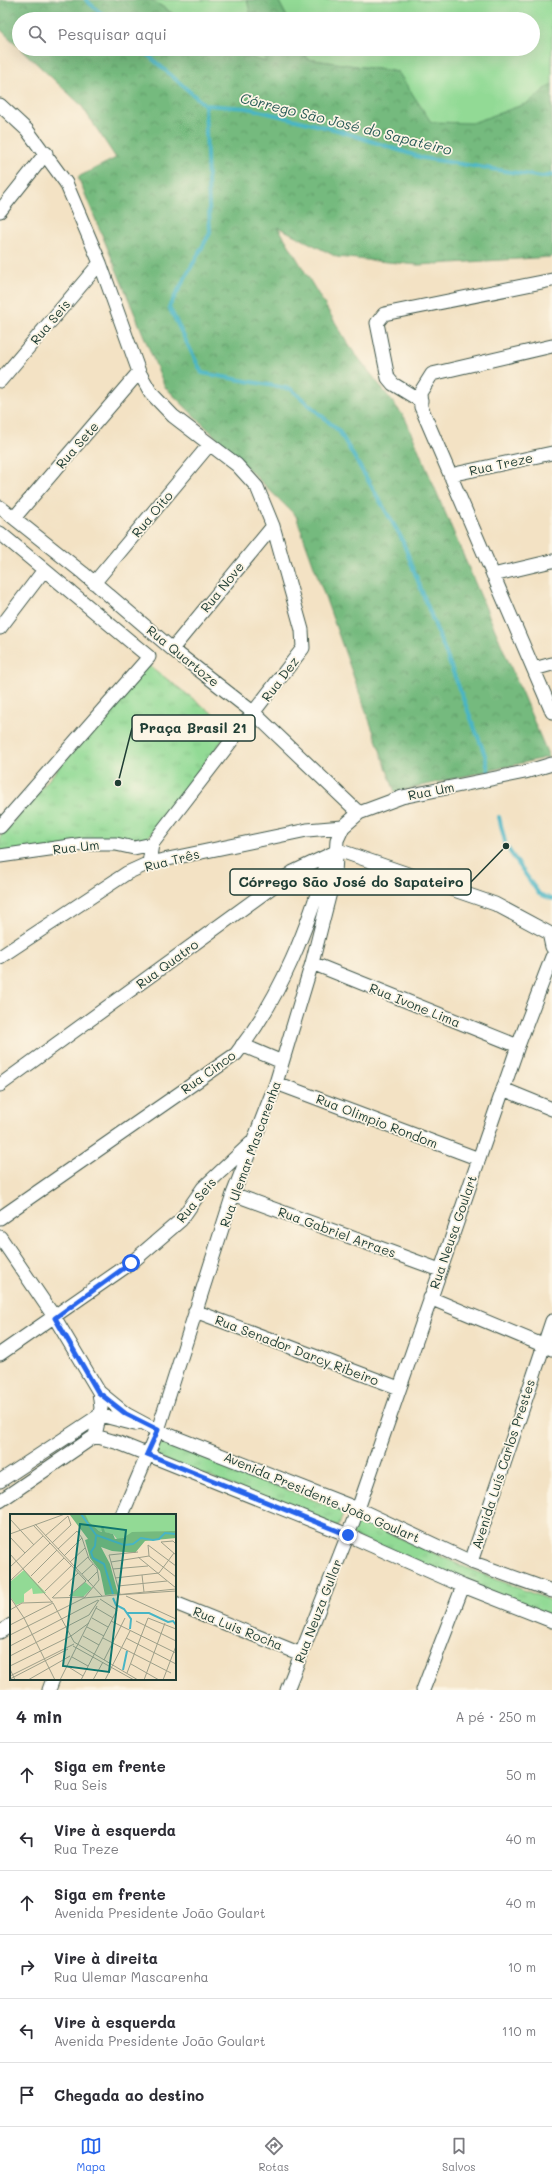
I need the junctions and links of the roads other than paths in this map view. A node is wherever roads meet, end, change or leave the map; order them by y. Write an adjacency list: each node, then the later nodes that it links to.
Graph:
1 (0, 105): 2 (street)
2 (46, 153): 3 (street); 4 (street)
3 (0, 211)
4 (100, 263): 7 (street); 8 (street, Rua Seis)
5 (552, 280): 9 (street)
6 (552, 346): 9 (street)
7 (140, 372): 10 (street); 14 (street, Rua Sete)
8 (0, 381)
9 (421, 401): 12 (street)
10 (209, 445): 15 (street); 24 (street, Rua Oito)
11 (552, 453): 12 (street, Rua Treze)
12 (450, 475): 22 (street)
13 (0, 507): 14 (street, Rua Quartoze)
14 (14, 518): 17 (street, Rua Quartoze)
15 (273, 526): 26 (street, Rua Nove); 30 (street, Rua Dez)
16 (0, 533): 18 (street, Rua Quartoze)
17 (33, 534): 18 (street); 21 (street, Rua Quartoze)
18 (21, 550): 20 (street, Rua Quartoze)
19 (552, 561): 22 (street)
20 (44, 570): 23 (street, Rua Quartoze); 25 (street)
21 (83, 573): 23 (street); 24 (street, Rua Quartoze)
22 (493, 575): 28 (street)
23 (59, 582): 35 (street, Rua Quartoze)
24 (94, 583): 26 (street, Rua Quartoze)
25 (0, 628)
26 (172, 649): 30 (street, Rua Quartoze)
27 (552, 664): 28 (street)
28 (534, 669): 29 (street)
29 (552, 712)
30 (254, 713): 34 (street, Rua Quartoze); 37 (street, Rua Dez)
31 (552, 764): 32 (street, Rua Um)
32 (525, 772): 33 (street, Rua Um); 34 (street, Rua Um)
33 (552, 774)
34 (359, 813): 36 (street, Rua Um)
35 (0, 827)
36 (343, 827): 38 (street); 40 (street, Rua Três)
37 (152, 844): 39 (street, Rua Um); 40 (street)
38 (333, 852): 41 (street); 44 (street, Rua Ulemar Mascarenha); 45 (street, Rua Cinco); 49 (street, Rua Quatro)
39 (0, 856)
40 (149, 864): 42 (street, Rua Três)
41 (552, 947)
42 (0, 957)
43 (552, 957): 46 (street, Rua Neusa Goulart)
44 (312, 963): 46 (street, Rua Ivone Lima); 47 (street, Rua Ulemar Mascarenha)
45 (242, 1045): 47 (street); 55 (street, Rua Cinco)
46 (518, 1046): 50 (street, Rua Neusa Goulart)
47 (282, 1062): 48 (street, Rua Ulemar Mascarenha)
48 (276, 1083): 52 (street, Rua Ulemar Mascarenha); 53 (street, Rua Olimpio Rondom)
49 (0, 1085)
50 (503, 1089): 51 (street); 53 (street, Rua Neusa Goulart)
51 (552, 1108)
52 (254, 1141): 54 (street, Rua Ulemar Mascarenha); 60 (street, Rua Seis)
53 (479, 1159): 57 (street, Rua Neusa Goulart)
54 (234, 1194): 57 (street, Rua Gabriel Arraes); 59 (street, Rua Ulemar Mascarenha)
55 (0, 1218)
56 (0, 1237): 60 (street)
57 (440, 1270): 58 (street, Rua Neusa Goulart)
58 (430, 1298): 62 (street); 64 (street, Rua Neusa Goulart)
59 (195, 1311): 64 (street, Rua Senador Darcy Ribeiro); 67 (street, Rua Ulemar Mascarenha)
60 (55, 1318): 63 (street, Rua Seis); 65 (street)
61 (552, 1321): 62 (street, Avenida Luís Carlos Prestes)
62 (547, 1347): 75 (street, Avenida Luís Carlos Prestes)
63 (0, 1354)
64 (399, 1388): 72 (street, Rua Neusa Goulart)
65 (98, 1392): 66 (street); 67 (street, Avenida Presidente João Goulart)
66 (100, 1415): 67 (street); 68 (street); 70 (street)
67 (156, 1429): 69 (street, Rua Ulemar Mascarenha); 72 (street, Avenida Presidente João Goulart)
68 (95, 1436): 69 (street, Avenida Presidente João Goulart); 71 (street)
69 (147, 1454): 73 (street); 74 (street, Avenida Presidente João Goulart)
70 (0, 1481)
71 (0, 1501)
72 (358, 1509): 74 (street, Rua Neuza Gullar); 75 (street, Avenida Presidente João Goulart)
73 (122, 1514)
74 (348, 1535): 76 (street, Avenida Presidente João Goulart); 82 (street, Rua Neuza Gullar)
75 (471, 1562): 77 (street, Avenida Presidente João Goulart)
76 (463, 1586): 79 (street, Avenida Presidente João Goulart); 84 (street)
77 (552, 1591)
78 (176, 1603): 82 (street, Rua Luis Rocha)
79 (552, 1621)
80 (10, 1626): 81 (street)
81 (0, 1632)
82 (301, 1654): 83 (street, Rua Neuza Gullar)
83 (287, 1690)
84 (423, 1690)

